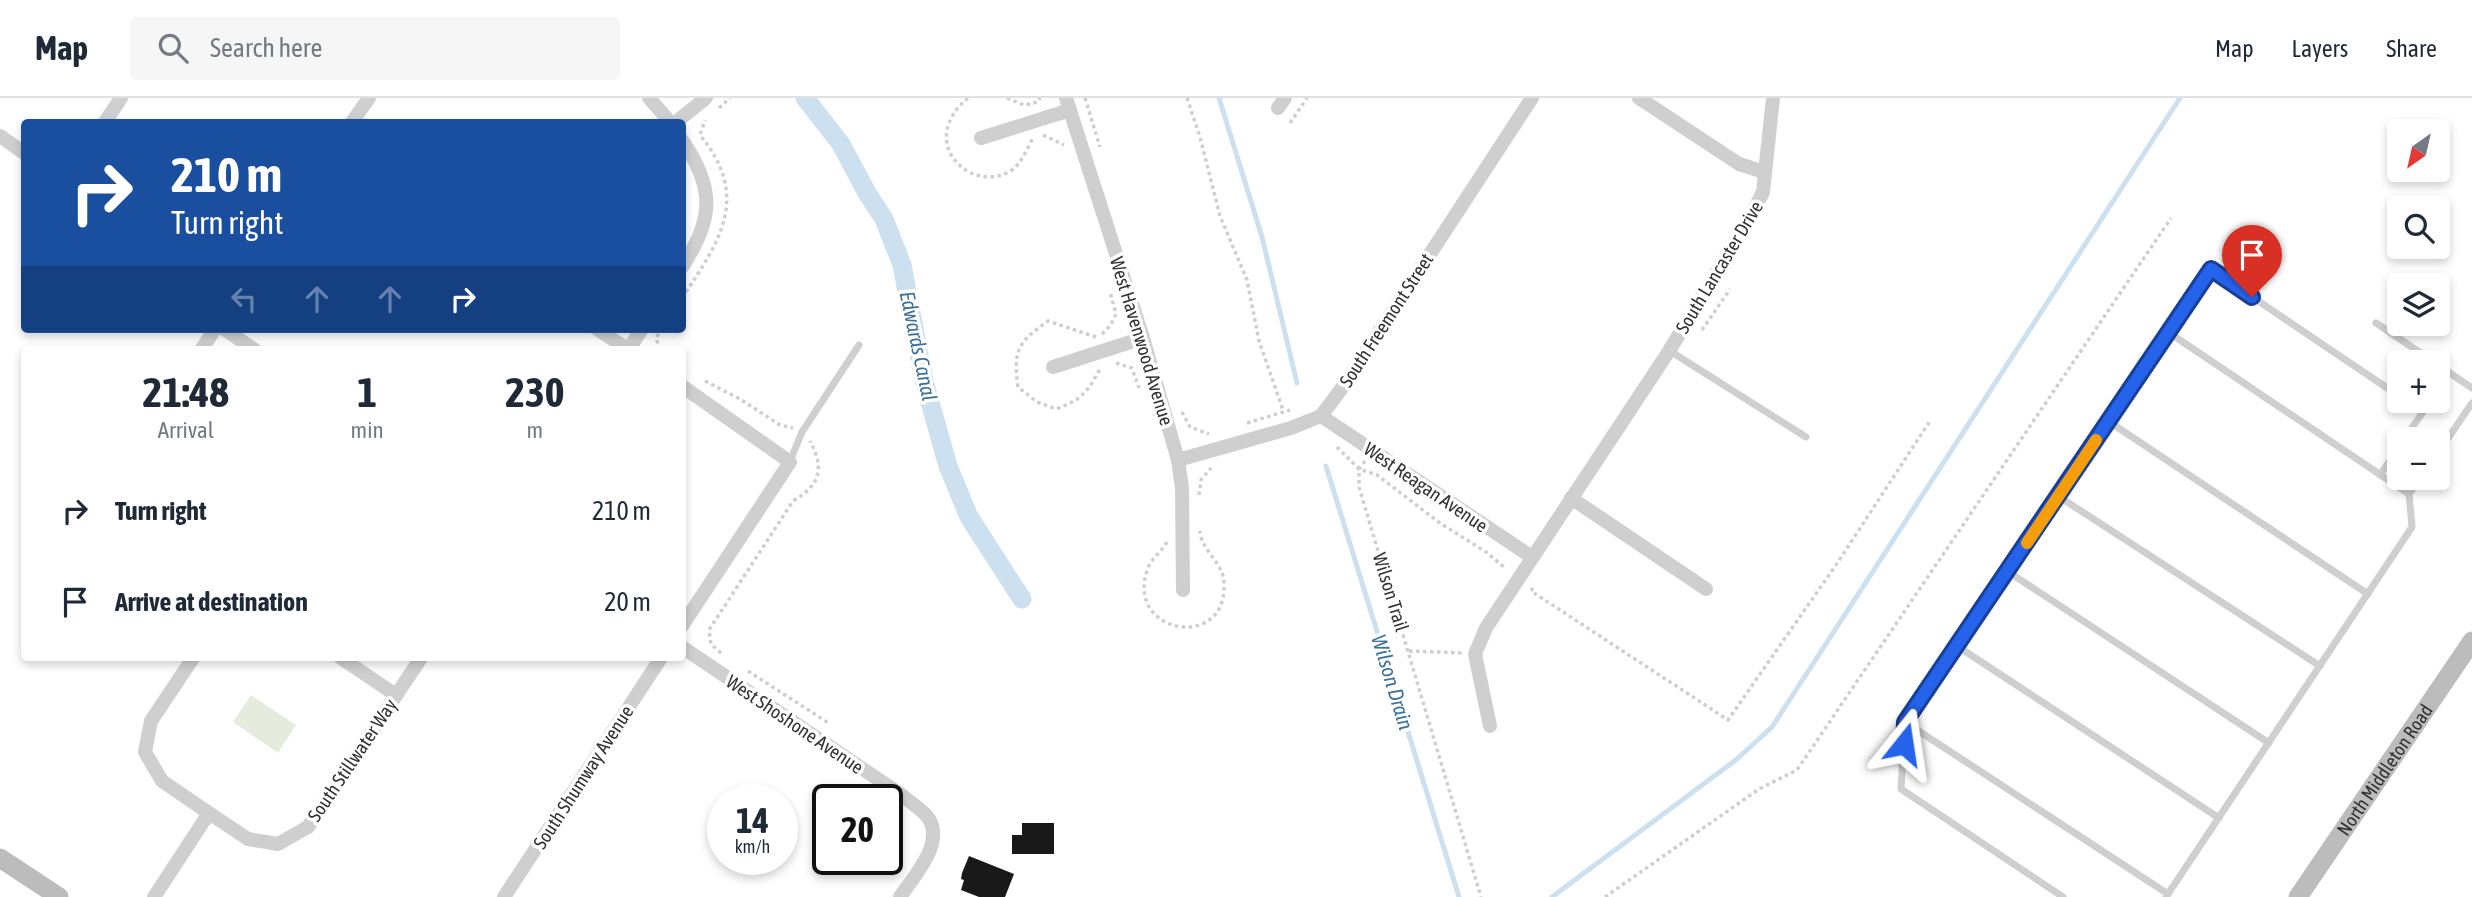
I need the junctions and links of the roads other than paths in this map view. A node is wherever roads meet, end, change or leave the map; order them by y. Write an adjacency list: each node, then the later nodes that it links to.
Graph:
1 (121, 98): 9 (street)
2 (369, 98): 10 (street)
3 (649, 98): 11 (street)
4 (706, 98): 12 (street)
5 (1532, 98): 35 (street, South Freemont Street)
6 (1639, 98): 17 (street)
7 (1773, 98): 17 (street, South Lancaster Drive)
8 (1068, 104): 14 (street); 23 (street, West Havenwood Avenue)
9 (107, 119)
10 (354, 119)
11 (667, 119)
12 (680, 119)
13 (0, 136): 16 (street)
14 (981, 138)
15 (686, 146): 18 (street)
16 (21, 151)
17 (1765, 172): 28 (street, South Lancaster Drive)
18 (686, 261)
19 (2376, 323): 27 (lane)
20 (2168, 332): 31 (lane); 36 (lane); 42 (lane)
21 (230, 333): 25 (street)
22 (603, 333): 26 (street)
23 (1143, 338): 29 (street); 39 (street, West Havenwood Avenue)
24 (859, 345): 40 (lane)
25 (249, 346)
26 (622, 346)
27 (2416, 350)
28 (1669, 351): 38 (lane, South Lancaster Drive); 46 (street, South Lancaster Drive)
29 (1053, 367)
30 (2450, 373): 32 (lane)
31 (2387, 388)
32 (2472, 388)
33 (686, 389): 40 (street)
34 (2472, 403): 37 (lane)
35 (1321, 416): 39 (street); 47 (street, West Reagan Avenue)
36 (2108, 421): 45 (lane); 51 (lane)
37 (2450, 435)
38 (1805, 437)
39 (1178, 460): 50 (street, West Havenwood Avenue)
40 (790, 462): 52 (street)
41 (2387, 465): 42 (lane)
42 (2380, 475): 44 (lane)
43 (2412, 490): 44 (lane)
44 (2409, 494): 51 (lane)
45 (2058, 496): 48 (lane); 60 (lane)
46 (1571, 498): 47 (street, South Lancaster Drive); 49 (street)
47 (1532, 557): 63 (street, South Lancaster Drive)
48 (2007, 571): 54 (lane); 64 (lane)
49 (1706, 589)
50 (1183, 590)
51 (2368, 594): 60 (lane)
52 (686, 620)
53 (2472, 641): 74 (main road, North Middleton Road)
54 (1957, 646): 62 (lane); 66 (lane)
55 (686, 650): 72 (street, West Shoshone Avenue)
56 (191, 661): 65 (street, South Stillwater Way)
57 (345, 661): 61 (street)
58 (419, 661): 61 (street, South Stillwater Way)
59 (659, 661): 71 (street, South Shumway Avenue)
60 (2320, 666): 64 (lane)
61 (396, 695): 65 (street, South Stillwater Way)
62 (1905, 722): 68 (lane); 73 (lane)
63 (1490, 726)
64 (2269, 743): 66 (lane)
65 (209, 813): 70 (street)
66 (2219, 818): 68 (lane)
67 (0, 858): 69 (main road)
68 (2167, 895)
69 (59, 897)
70 (154, 897)
71 (505, 897)
72 (900, 897)
73 (2063, 897)
74 (2298, 897)

